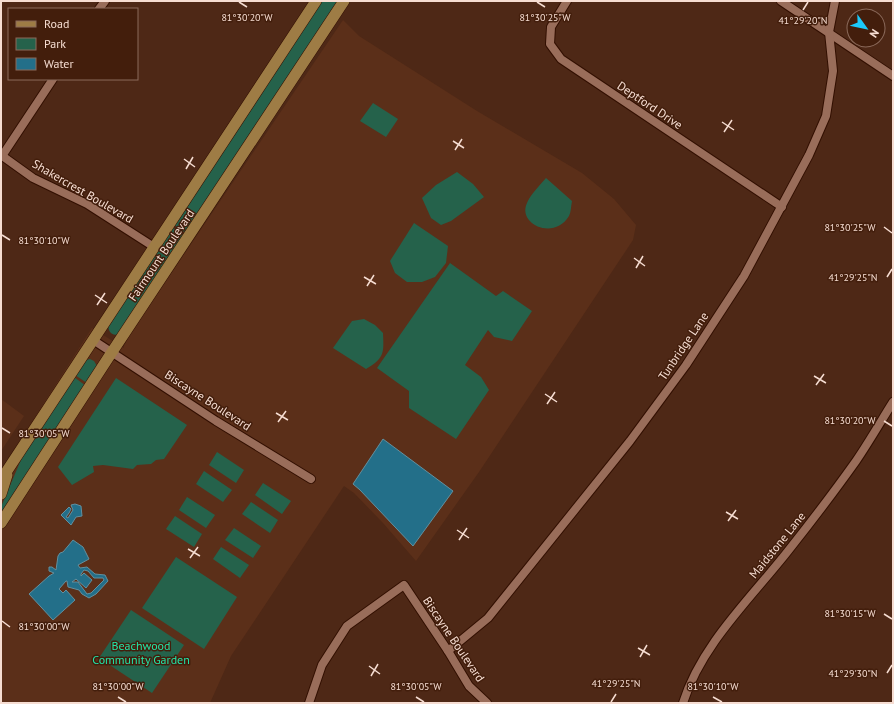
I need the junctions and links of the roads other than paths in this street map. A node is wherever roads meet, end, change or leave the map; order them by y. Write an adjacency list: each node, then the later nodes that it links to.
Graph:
1 (316, 1): 11 (main road, Fairmount Boulevard)
2 (344, 1): 13 (main road, Fairmount Boulevard)
3 (567, 1): 10 (street, Deptford Drive)
4 (781, 1): 6 (street)
5 (835, 1): 6 (street, Tunbridge Lane)
6 (829, 32): 7 (street); 10 (street, Tunbridge Lane)
7 (893, 76)
8 (52, 80): 9 (street)
9 (2, 156): 11 (street, Shakercrest Boulevard)
10 (782, 207): 20 (street, Tunbridge Lane)
11 (154, 247): 12 (main road, Fairmount Boulevard)
12 (92, 340): 13 (street, Biscayne Boulevard); 15 (main road, Fairmount Boulevard)
13 (112, 352): 16 (street, Biscayne Boulevard); 19 (main road, Fairmount Boulevard)
14 (893, 402): 23 (street, Maidstone Lane)
15 (10, 467): 17 (main road, Fairmount Boulevard); 18 (main road)
16 (311, 479)
17 (1, 480)
18 (1, 494)
19 (1, 524)
20 (448, 651): 21 (street, Biscayne Boulevard); 22 (street, Biscayne Boulevard)
21 (309, 703)
22 (487, 703)
23 (683, 703)

